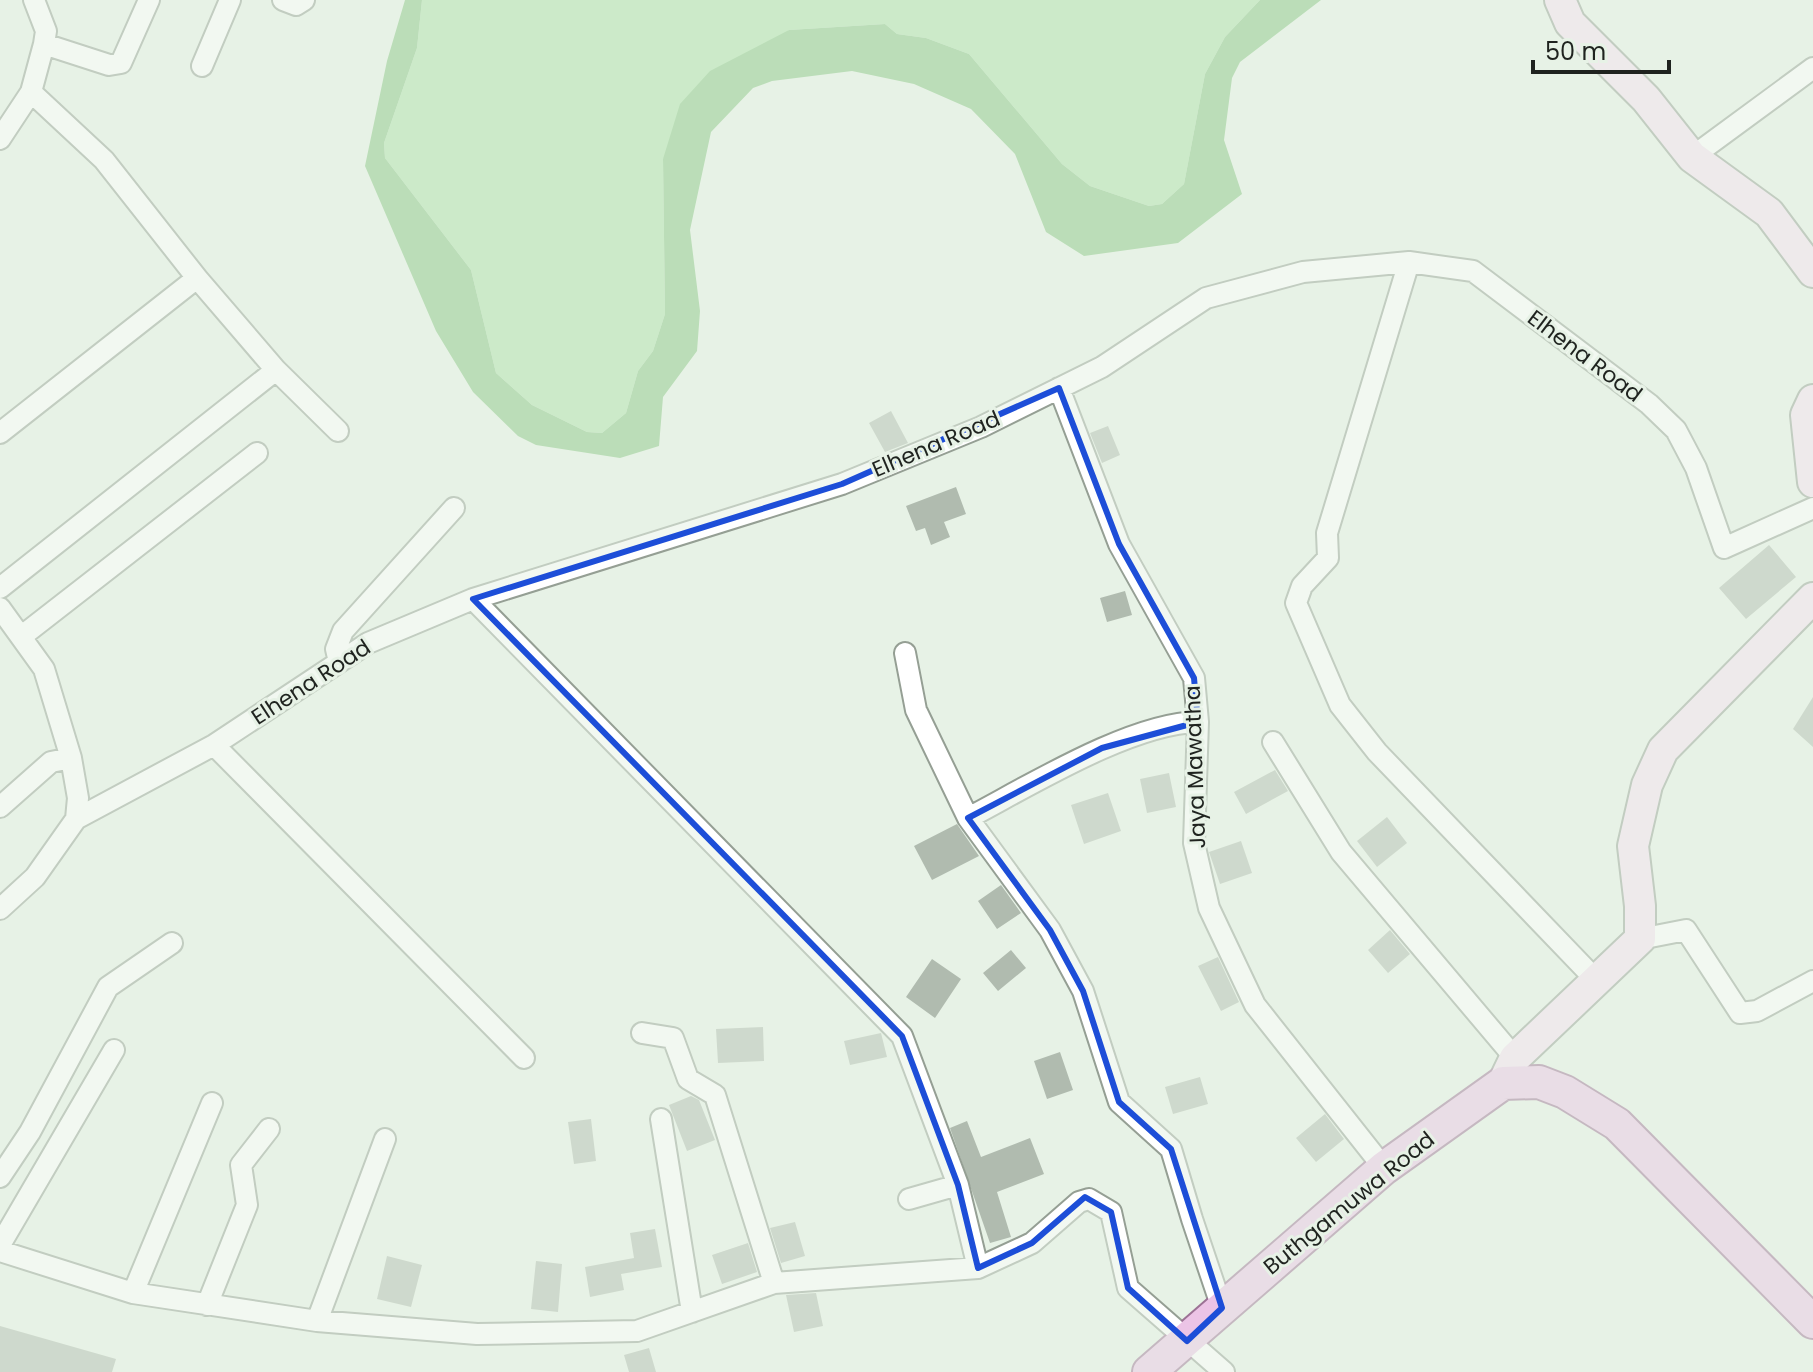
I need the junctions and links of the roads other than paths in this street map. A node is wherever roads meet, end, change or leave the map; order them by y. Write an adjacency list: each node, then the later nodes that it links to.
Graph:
1 (34, 0): 7 (street)
2 (149, 0): 7 (street)
3 (230, 0): 8 (street)
4 (283, 0): 5 (street)
5 (304, 0)
6 (1560, 0): 12 (street)
7 (44, 44): 10 (street)
8 (202, 66)
9 (1813, 68): 12 (street)
10 (31, 92): 11 (street); 15 (street)
11 (0, 139)
12 (1692, 157): 14 (street)
13 (1409, 262): 17 (street, Elhena Road); 24 (street, Elhena Road); 42 (street)
14 (1813, 272)
15 (197, 278): 16 (street); 20 (street)
16 (276, 370): 19 (street); 25 (street)
17 (1059, 388): 27 (street, Elhena Road); 32 (street, Jaya Mawatha)
18 (1813, 400): 22 (street)
19 (338, 431)
20 (0, 433)
21 (257, 453): 29 (street)
22 (1813, 482)
23 (454, 508): 31 (street)
24 (1813, 508)
25 (0, 588)
26 (1813, 598): 40 (street)
27 (473, 599): 31 (street, Elhena Road); 54 (street)
28 (0, 608): 29 (street)
29 (22, 636): 35 (street)
30 (905, 653): 37 (street)
31 (339, 662): 34 (street, Elhena Road)
32 (1198, 722): 37 (street); 52 (street, Jaya Mawatha)
33 (1273, 742): 47 (street)
34 (214, 745): 38 (street, Elhena Road); 46 (street)
35 (71, 758): 36 (street); 38 (street)
36 (0, 807)
37 (968, 818): 61 (street)
38 (76, 819): 39 (street, Elhena Road)
39 (0, 909)
40 (1640, 939): 42 (street); 43 (street)
41 (172, 943): 53 (street)
42 (1595, 979): 47 (street)
43 (1813, 981)
44 (642, 1033): 58 (street)
45 (114, 1050): 56 (street)
46 (524, 1058)
47 (1509, 1070): 52 (main road, Buthgamuwa Road); 64 (main road)
48 (212, 1103): 59 (street)
49 (661, 1119): 62 (street)
50 (269, 1129): 60 (street)
51 (385, 1139): 63 (street)
52 (1384, 1168): 61 (main road, Buthgamuwa Road)
53 (0, 1177)
54 (958, 1185): 55 (street); 57 (street)
55 (909, 1199)
56 (0, 1248): 59 (street)
57 (978, 1268): 58 (street); 65 (street)
58 (774, 1283): 62 (street)
59 (133, 1293): 60 (street)
60 (207, 1305): 63 (street)
61 (1222, 1308): 65 (main road, Buthgamuwa Road)
62 (692, 1312): 63 (street)
63 (317, 1321)
64 (1813, 1322)
65 (1187, 1341): 66 (main road, Buthgamuwa Road); 67 (street)
66 (1151, 1371)
67 (1224, 1372)

